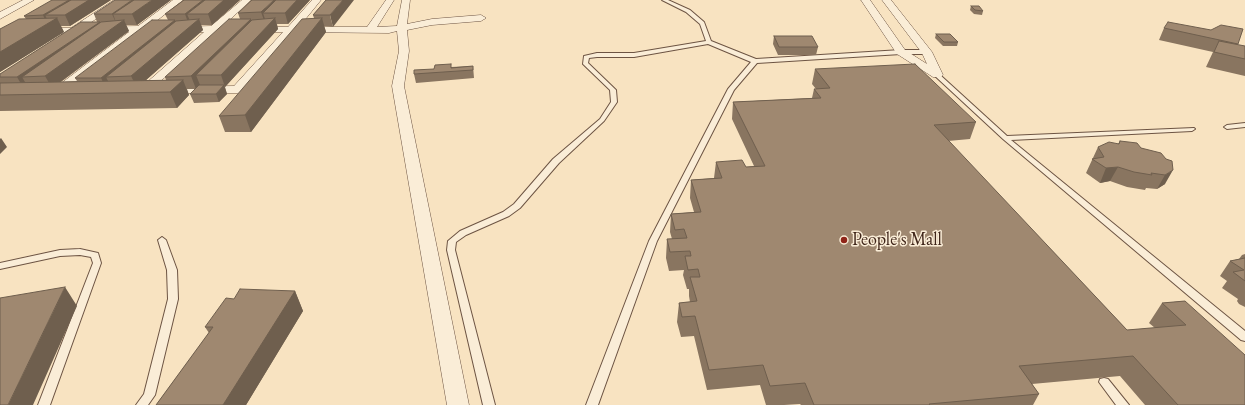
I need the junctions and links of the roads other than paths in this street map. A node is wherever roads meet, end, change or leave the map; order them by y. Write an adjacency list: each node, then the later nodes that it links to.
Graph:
1 (30, 0): 15 (street)
2 (120, 0): 23 (street)
3 (131, 0): 23 (street)
4 (179, 0): 24 (street)
5 (192, 0): 21 (street)
6 (247, 0): 22 (street)
7 (259, 0): 18 (street)
8 (316, 0): 19 (street)
9 (328, 0): 20 (street)
10 (390, 0): 25 (street)
11 (406, 0): 17 (street)
12 (664, 0): 27 (lane)
13 (866, 2): 14 (street); 30 (street)
14 (888, 2): 31 (street)
15 (0, 16)
16 (481, 18): 17 (street)
17 (402, 26): 25 (street); 52 (street)
18 (228, 28): 19 (street); 22 (street); 36 (street)
19 (292, 28): 20 (street); 35 (street)
20 (305, 28): 25 (street); 32 (street)
21 (154, 29): 22 (street); 24 (street); 39 (street)
22 (215, 29): 38 (street)
23 (78, 30): 24 (street); 26 (street); 28 (street); 29 (street)
24 (140, 30): 39 (street)
25 (370, 30)
26 (35, 31)
27 (709, 42): 33 (lane); 53 (lane)
28 (53, 43)
29 (64, 43)
30 (901, 52): 31 (lane); 33 (lane); 34 (street)
31 (927, 52): 34 (street)
32 (286, 53)
33 (755, 61): 54 (lane)
34 (938, 75): 45 (lane)
35 (237, 90): 36 (street); 41 (street)
36 (158, 91): 38 (street)
37 (127, 92): 38 (street)
38 (142, 92)
39 (55, 93): 40 (street)
40 (42, 94)
41 (247, 101)
42 (1245, 125): 43 (lane)
43 (1227, 127)
44 (1192, 129): 45 (lane)
45 (1005, 138): 48 (lane)
46 (162, 240): 51 (lane)
47 (0, 266): 50 (lane)
48 (1245, 337)
49 (1104, 382): 55 (lane)
50 (44, 405)
51 (142, 405)
52 (458, 405)
53 (488, 405)
54 (592, 405)
55 (1123, 405)

